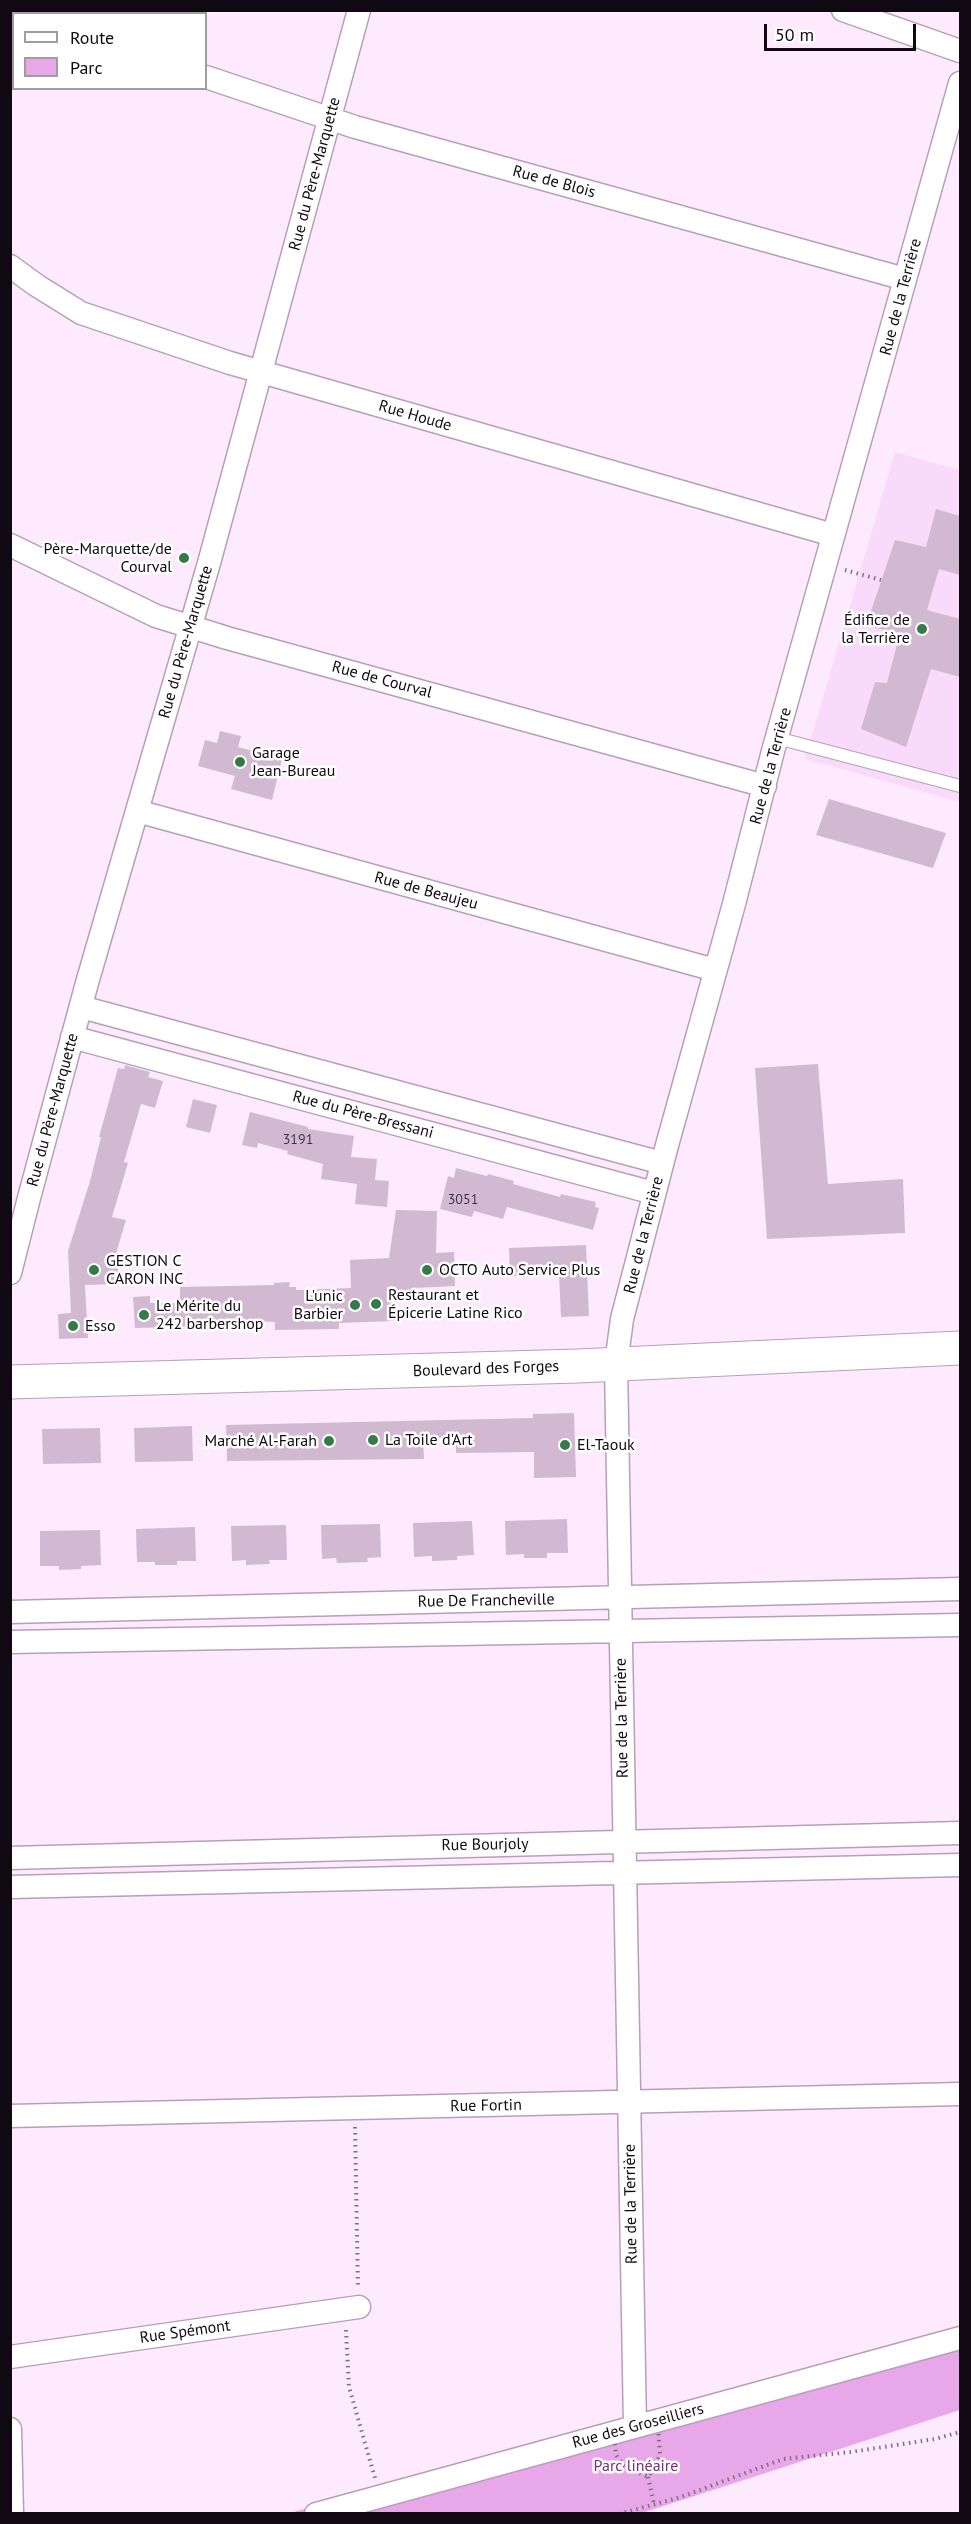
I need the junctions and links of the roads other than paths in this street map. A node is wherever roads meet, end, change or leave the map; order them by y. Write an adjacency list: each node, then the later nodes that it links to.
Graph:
1 (359, 10): 6 (street, Rue du Père-Marquette)
2 (843, 10): 3 (street)
3 (960, 51)
4 (207, 77): 6 (street, Rue de Blois)
5 (960, 83): 8 (street, Rue de la Terrière)
6 (329, 118): 8 (street, Rue de Blois); 9 (street, Rue du Père-Marquette)
7 (10, 266): 9 (street, Rue Houde)
8 (905, 279): 10 (street, Rue de la Terrière)
9 (261, 372): 10 (street, Rue Houde); 12 (street, Rue du Père-Marquette)
10 (834, 535): 13 (street, Rue de la Terrière)
11 (10, 545): 12 (street, Rue de Courval)
12 (190, 627): 14 (street, Rue de Courval); 16 (street, Rue du Père-Marquette)
13 (777, 738): 14 (street, Rue de la Terrière); 15 (lane)
14 (765, 786): 17 (street, Rue de la Terrière)
15 (960, 786)
16 (137, 811): 17 (street, Rue de Beaujeu); 18 (street, Rue du Père-Marquette)
17 (715, 970): 20 (street, Rue de la Terrière)
18 (81, 1007): 19 (street, Rue du Père-Marquette); 20 (street, Rue du Père-Bressani)
19 (72, 1037): 21 (street, Rue du Père-Bressani); 22 (street, Rue du Père-Marquette)
20 (662, 1163): 21 (street, Rue de la Terrière)
21 (654, 1193): 24 (street, Rue de la Terrière)
22 (10, 1273)
23 (960, 1348): 24 (main road, Boulevard des Forges)
24 (616, 1364): 25 (main road, Boulevard des Forges); 27 (street, Rue de la Terrière)
25 (10, 1382)
26 (960, 1589): 27 (street, Rue De Francheville)
27 (620, 1598): 28 (street, Rue De Francheville); 30 (street, Rue de la Terrière)
28 (10, 1612)
29 (960, 1625): 30 (street, Rue De Francheville)
30 (621, 1631): 31 (street, Rue De Francheville); 33 (street, Rue de la Terrière)
31 (10, 1642)
32 (960, 1833): 33 (street, Rue Bourjoly)
33 (624, 1842): 34 (street, Rue Bourjoly); 36 (street, Rue de la Terrière)
34 (10, 1858)
35 (960, 1865): 36 (street, Rue Bourjoly)
36 (625, 1874): 37 (street, Rue Bourjoly); 39 (street, Rue de la Terrière)
37 (10, 1887)
38 (960, 2094): 39 (street, Rue Fortin)
39 (629, 2102): 40 (street, Rue Fortin); 44 (street, Rue de la Terrière)
40 (10, 2116)
41 (359, 2307): 43 (street, Rue Spémont)
42 (960, 2338): 44 (street, Rue des Groseilliers)
43 (10, 2357)
44 (635, 2426): 47 (street, Rue des Groseilliers)
45 (10, 2429): 46 (street)
46 (12, 2514)
47 (316, 2514)

